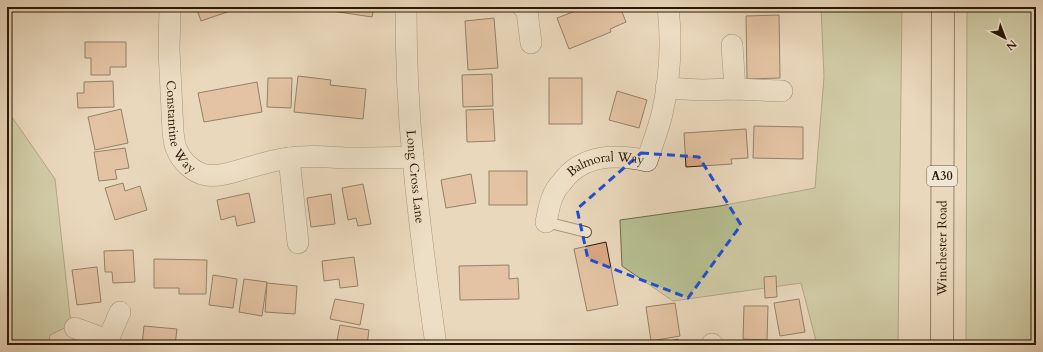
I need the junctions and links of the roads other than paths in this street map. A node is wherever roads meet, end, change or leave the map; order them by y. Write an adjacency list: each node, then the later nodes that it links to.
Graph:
1 (170, 7): 11 (street, Constantine Way)
2 (406, 7): 12 (street, Long Cross Lane)
3 (668, 7): 8 (street, Balmoral Way)
4 (942, 7): 20 (main road, Winchester Road / A30)
5 (528, 8): 6 (street)
6 (531, 43)
7 (732, 45): 9 (street)
8 (666, 88): 9 (street); 13 (street, Balmoral Way)
9 (735, 89): 10 (street)
10 (782, 90)
11 (289, 158): 12 (street, Constantine Way); 15 (street)
12 (412, 158): 19 (street, Long Cross Lane)
13 (546, 222): 14 (lane)
14 (586, 232)
15 (298, 243)
16 (120, 312): 18 (street)
17 (74, 328): 18 (street)
18 (108, 342)
19 (436, 345)
20 (942, 345)

